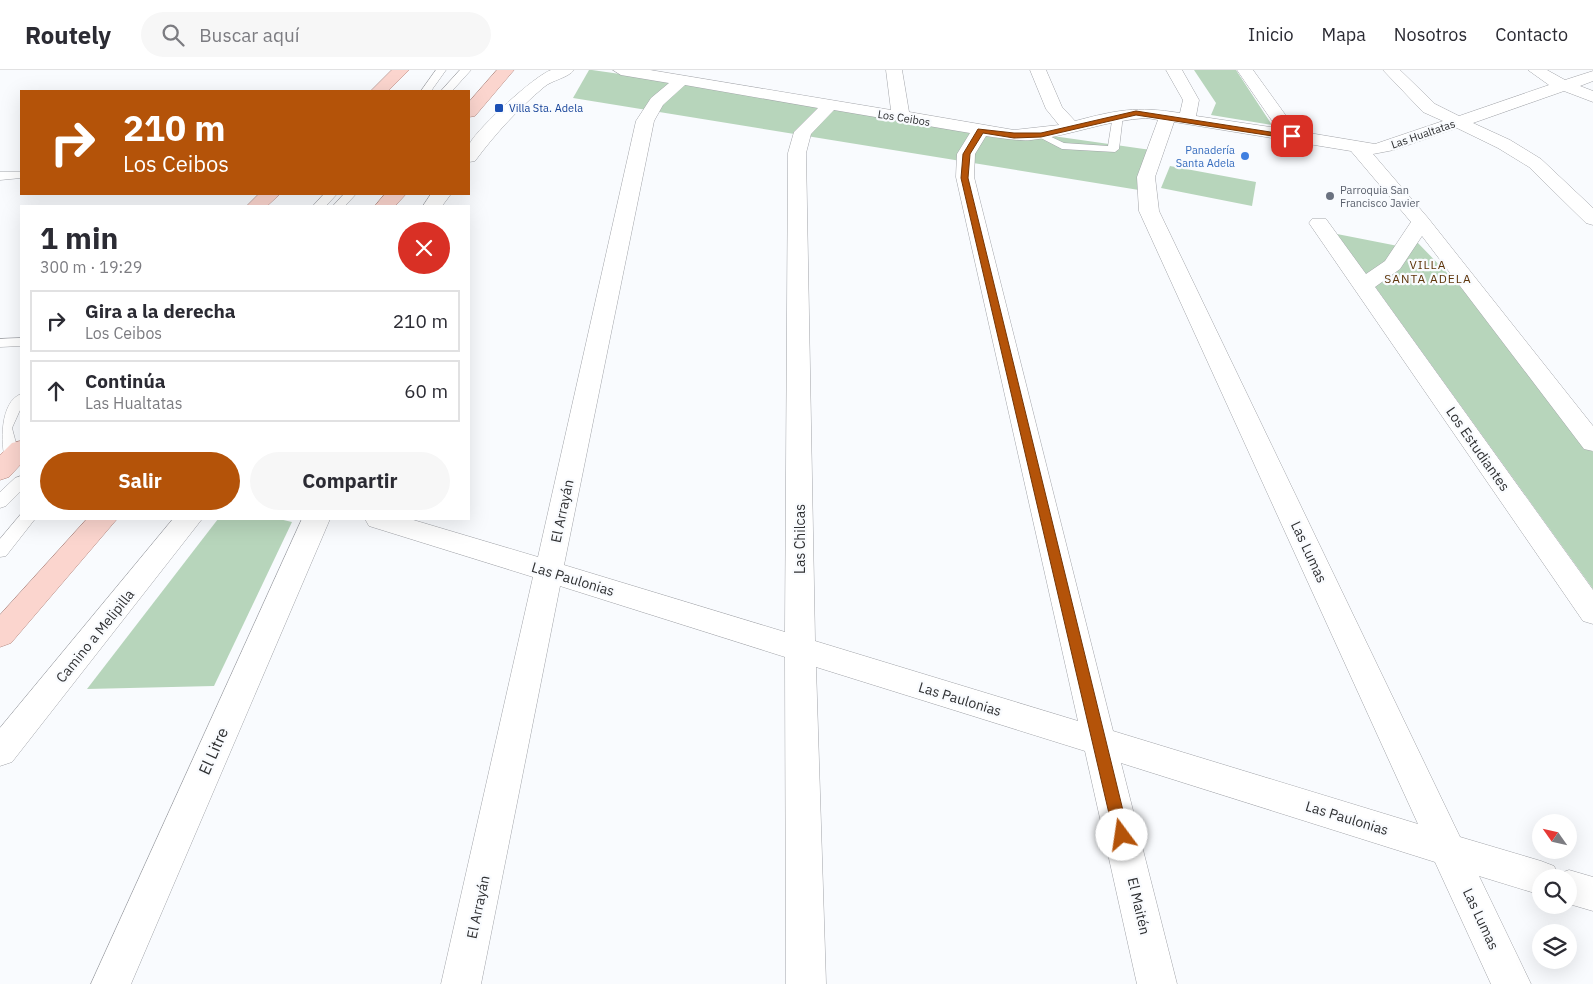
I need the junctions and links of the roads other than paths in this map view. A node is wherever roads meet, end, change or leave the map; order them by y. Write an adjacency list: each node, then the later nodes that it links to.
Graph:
1 (402, 70): 16 (main road)
2 (441, 70): 17 (lane)
3 (466, 70): 18 (lane)
4 (506, 70): 21 (main road)
5 (566, 70): 31 (street)
6 (621, 70): 14 (street, Los Ceibos)
7 (894, 70): 23 (street)
8 (1038, 70): 26 (street)
9 (1174, 70): 24 (street, Las Lumas)
10 (1245, 70): 29 (street)
11 (1391, 70): 25 (street)
12 (1536, 70): 15 (street)
13 (1593, 76): 15 (street, Las Hualtatas)
14 (682, 80): 20 (street, Los Ceibos); 59 (street, El Arrayán)
15 (1565, 86): 19 (street); 25 (street, Las Hualtatas)
16 (380, 90)
17 (427, 90)
18 (447, 90)
19 (1593, 97)
20 (830, 105): 23 (street, Los Ceibos); 62 (street, Las Chilcas)
21 (470, 111)
22 (1118, 115): 24 (street, Los Ceibos); 26 (street, Los Ceibos); 28 (lane)
23 (901, 117): 27 (street, Los Ceibos)
24 (1178, 118): 29 (street, Las Hualtatas); 65 (street, Las Lumas)
25 (1458, 123): 30 (street, Las Hualtatas); 42 (street)
26 (1072, 128): 28 (street, Los Ceibos)
27 (980, 130): 28 (street, Los Ceibos); 63 (street, El Maitén)
28 (1041, 135)
29 (1292, 136): 30 (street, Las Hualtatas)
30 (1358, 148): 44 (street)
31 (470, 156)
32 (20, 175): 33 (lane)
33 (0, 176)
34 (269, 195): 38 (main road)
35 (330, 195): 39 (lane)
36 (349, 195): 40 (lane)
37 (395, 195): 41 (main road)
38 (257, 205)
39 (320, 205)
40 (340, 205)
41 (385, 205)
42 (1593, 218)
43 (1319, 222): 45 (street, Los Estudiantes)
44 (1422, 222): 45 (street); 49 (street)
45 (1363, 286): 60 (street, Los Estudiantes)
46 (20, 342): 47 (lane)
47 (0, 343)
48 (20, 400): 50 (lane)
49 (1593, 443)
50 (11, 459)
51 (20, 483): 52 (lane)
52 (0, 502)
53 (25, 520): 58 (lane)
54 (101, 520): 61 (main road)
55 (187, 520): 64 (street, Camino a Melipilla)
56 (316, 520): 69 (street, El Litre)
57 (382, 520): 59 (street, Las Paulonias)
58 (0, 551)
59 (549, 572): 62 (street, Las Paulonias); 70 (street, El Arrayán)
60 (1593, 613)
61 (0, 634)
62 (800, 650): 63 (street, Las Paulonias); 71 (street, Las Chilcas)
63 (1099, 742): 65 (street, Las Paulonias); 72 (street, El Maitén)
64 (0, 752)
65 (1449, 850): 66 (street, Las Paulonias); 73 (street, Las Lumas)
66 (1532, 875)
67 (1577, 889): 68 (street)
68 (1593, 894)
69 (111, 984)
70 (461, 984)
71 (806, 984)
72 (1157, 984)
73 (1511, 984)

